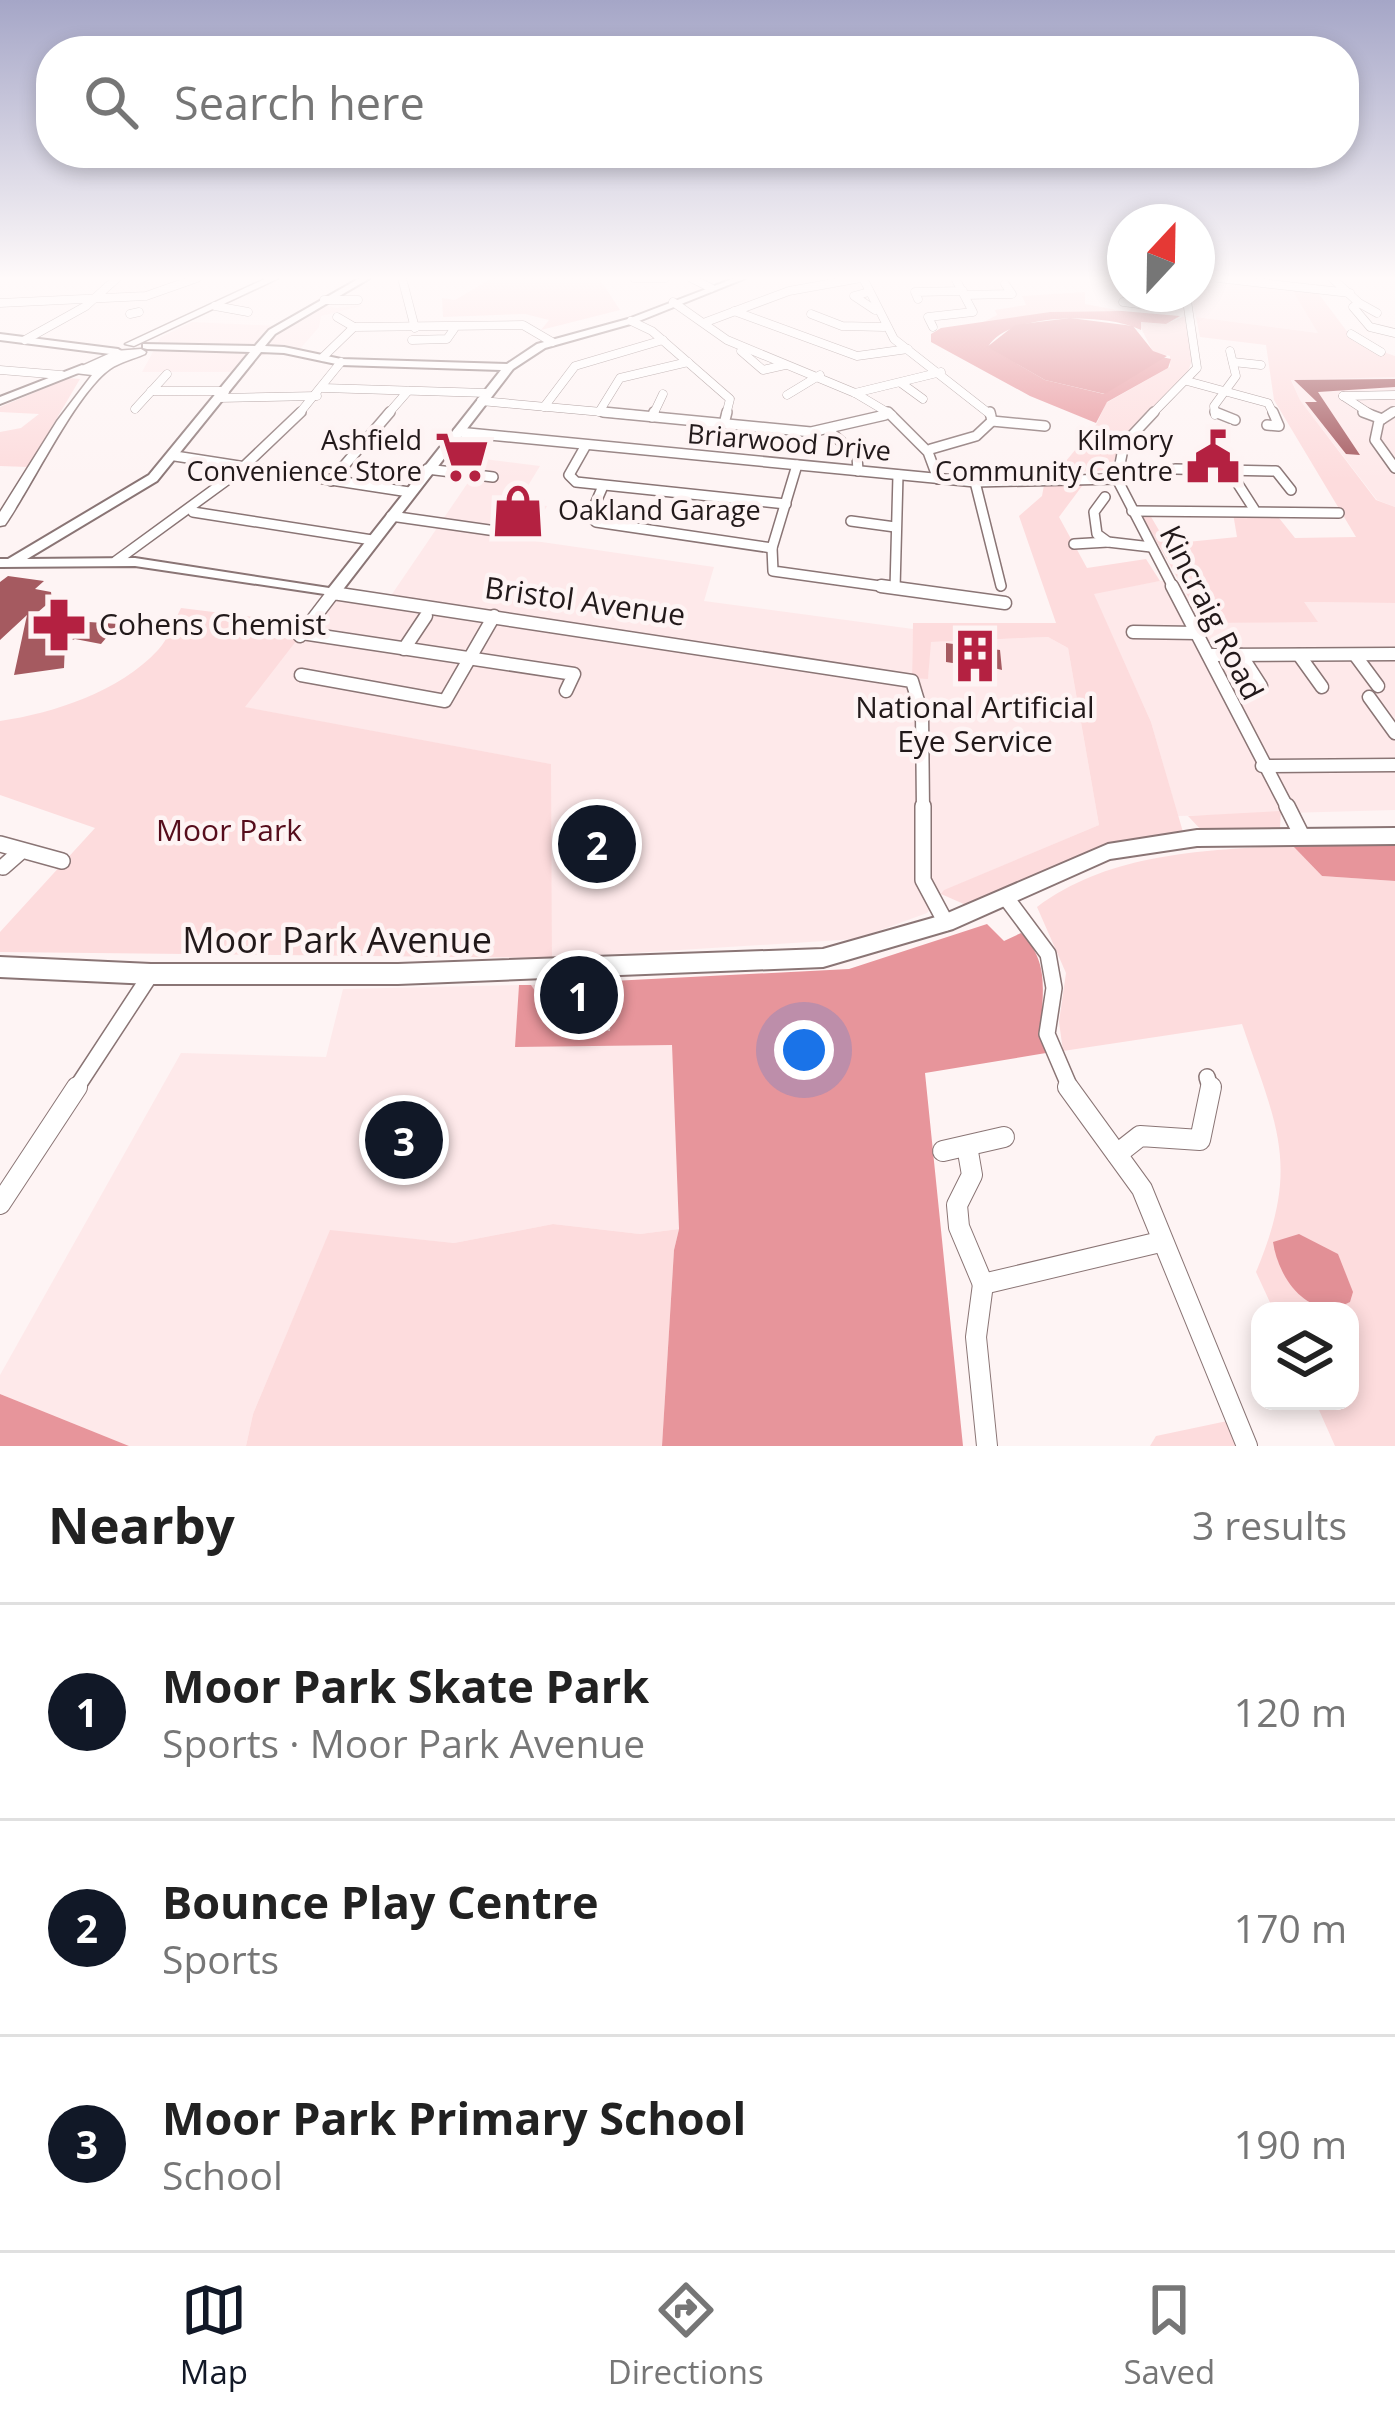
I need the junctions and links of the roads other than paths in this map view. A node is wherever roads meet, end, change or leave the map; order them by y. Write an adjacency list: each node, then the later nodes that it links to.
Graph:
1 (72, 345): 13 (street)
2 (139, 345): 15 (main road)
3 (262, 345): 14 (street)
4 (335, 345): 19 (street)
5 (545, 345): 23 (street)
6 (644, 345): 45 (street)
7 (669, 345): 21 (street)
8 (740, 345): 28 (street)
9 (828, 345): 16 (street)
10 (904, 345): 16 (street)
11 (1197, 345): 30 (street)
12 (1371, 345): 18 (street)
13 (77, 346): 15 (street); 17 (street)
14 (260, 348): 15 (street); 19 (street); 38 (street)
15 (133, 349): 17 (street); 26 (main road); 26 (main road)
16 (908, 349): 25 (street)
17 (103, 351): 26 (street)
18 (1381, 352)
19 (323, 357): 20 (street)
20 (341, 362): 23 (street); 36 (street)
21 (688, 362): 48 (street); 56 (street)
22 (1262, 365): 32 (street)
23 (509, 367): 41 (street)
24 (0, 370): 29 (street)
25 (941, 372): 31 (street); 55 (street)
26 (84, 374): 29 (street); 35 (street); 88 (main road)
27 (167, 374): 33 (street)
28 (820, 375): 37 (street); 39 (street)
29 (41, 378): 35 (street)
30 (1187, 381): 32 (street); 74 (street)
31 (901, 383): 37 (street); 43 (street)
32 (1225, 390): 51 (street); 57 (street)
33 (151, 391): 38 (street); 46 (street)
34 (408, 391): 36 (street); 41 (street); 75 (street)
35 (18, 392): 44 (street)
36 (320, 392): 38 (street); 65 (street)
37 (855, 393): 49 (street)
38 (222, 395): 63 (street)
39 (787, 395)
40 (1395, 395): 53 (street)
41 (484, 397): 45 (street); 60 (street)
42 (664, 397): 52 (street)
43 (923, 399)
44 (0, 400)
45 (544, 407): 48 (street)
46 (135, 409)
47 (1395, 411): 53 (street)
48 (599, 412): 52 (street)
49 (885, 415): 59 (street); 62 (street)
50 (1197, 415): 51 (street)
51 (1214, 417): 54 (street)
52 (652, 418): 56 (street)
53 (1382, 419): 66 (street)
54 (1235, 420)
55 (992, 421): 58 (street); 62 (street)
56 (724, 424): 59 (street)
57 (1267, 425)
58 (1045, 426)
59 (827, 430): 70 (street)
60 (458, 432): 61 (street, Briarwood Drive); 67 (street)
61 (586, 445): 64 (street, Briarwood Drive); 77 (street)
62 (931, 449): 73 (street)
63 (175, 456): 65 (street); 99 (street)
64 (797, 465): 70 (street, Briarwood Drive); 81 (street)
65 (247, 467): 75 (street); 84 (street)
66 (1395, 468)
67 (428, 469): 72 (street); 79 (street)
68 (1175, 469): 69 (street)
69 (1228, 470): 78 (street); 82 (street)
70 (858, 471): 71 (street, Briarwood Drive)
71 (898, 475): 73 (street, Briarwood Drive); 90 (street)
72 (493, 477)
73 (938, 478): 76 (street, Briarwood Drive)
74 (1117, 479): 76 (street, Briarwood Drive); 83 (street, Kincraig Road)
75 (331, 481): 79 (street)
76 (975, 482): 97 (street)
77 (603, 486): 81 (street); 95 (street)
78 (1291, 490)
79 (409, 492): 86 (street)
80 (1107, 501): 92 (street)
81 (786, 503): 95 (street)
82 (1254, 509): 83 (street); 85 (street)
83 (1132, 511): 94 (street, Kincraig Road)
84 (192, 512): 91 (street); 98 (street)
85 (1339, 513)
86 (391, 516): 89 (street); 91 (street)
87 (851, 521): 90 (street)
88 (0, 523)
89 (508, 523)
90 (895, 526): 100 (street)
91 (372, 540): 101 (street)
92 (1108, 542): 93 (street); 94 (street)
93 (1074, 544)
94 (1150, 547): 105 (street, Kincraig Road)
95 (772, 548): 100 (street)
96 (978, 555): 97 (street)
97 (992, 556): 100 (street)
98 (116, 561): 99 (street, Bristol Avenue); 101 (street, Bristol Avenue)
99 (4, 565)
100 (895, 589)
101 (333, 593): 103 (street, Bristol Avenue); 106 (street)
102 (425, 616): 106 (street)
103 (494, 616): 112 (street); 127 (street, Bristol Avenue)
104 (1133, 632): 105 (street)
105 (1197, 633): 108 (street, Kincraig Road)
106 (404, 649): 112 (street)
107 (1395, 654): 111 (street)
108 (1209, 655): 109 (street); 119 (street, Kincraig Road)
109 (1241, 655): 110 (street); 114 (street)
110 (1299, 655): 111 (street); 115 (street)
111 (1355, 655): 117 (street)
112 (470, 658): 113 (street); 116 (street)
113 (301, 675)
114 (1261, 686)
115 (1322, 687)
116 (566, 692)
117 (1395, 734)
118 (1395, 765): 119 (street)
119 (1262, 766): 120 (street, Kincraig Road)
120 (1300, 834): 121 (street, Moor Park Avenue); 126 (street, Moor Park Avenue)
121 (1395, 836)
122 (0, 844): 123 (street)
123 (19, 853): 124 (street); 125 (street)
124 (62, 861)
125 (3, 867)
126 (1007, 899): 127 (street, Moor Park Avenue); 134 (street)
127 (946, 922): 129 (street, Moor Park Avenue)
128 (0, 967): 129 (street, Moor Park Avenue)
129 (152, 974): 135 (street)
130 (1207, 1077): 134 (street)
131 (1004, 1137): 132 (street)
132 (967, 1146): 133 (street); 137 (street)
133 (943, 1151)
134 (1117, 1154): 136 (street)
135 (0, 1204)
136 (1160, 1242): 137 (street); 139 (street)
137 (983, 1284): 138 (street)
138 (992, 1445)
139 (1246, 1446)

